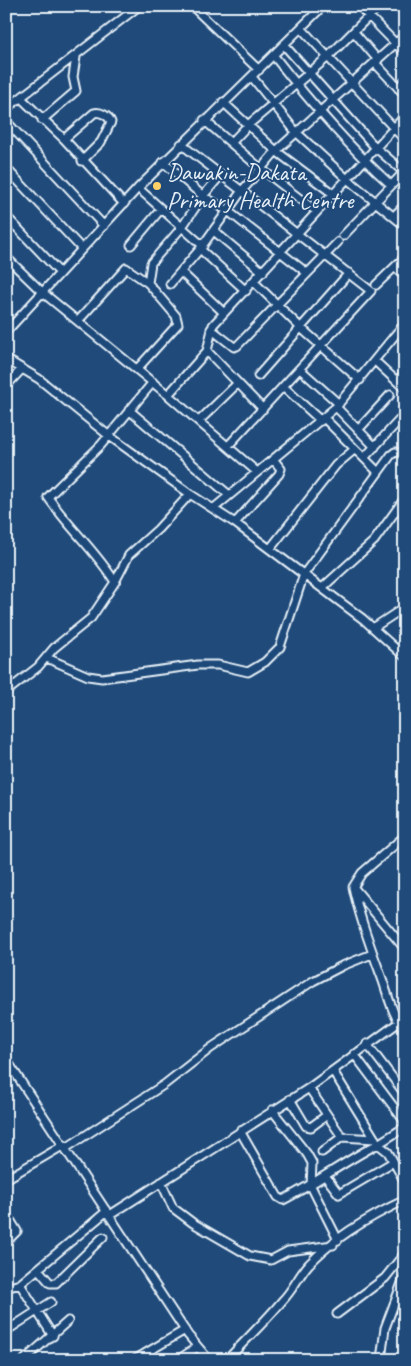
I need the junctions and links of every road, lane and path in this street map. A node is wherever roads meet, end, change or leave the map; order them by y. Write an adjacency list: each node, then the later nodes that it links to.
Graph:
1 (139, 6): 16 (street)
2 (192, 6): 19 (street)
3 (323, 6): 9 (street)
4 (359, 6): 8 (street)
5 (379, 6): 8 (street)
6 (391, 6): 7 (street)
7 (398, 6)
8 (369, 16): 10 (street); 12 (street)
9 (301, 28): 13 (street); 17 (street)
10 (354, 32): 17 (street); 18 (street)
11 (405, 35): 12 (street)
12 (396, 44): 14 (street); 18 (street)
13 (284, 45): 15 (street); 20 (street)
14 (405, 53)
15 (274, 56): 19 (street); 23 (street)
16 (76, 57): 27 (street); 34 (street)
17 (328, 57): 20 (street); 24 (street)
18 (376, 62): 24 (street); 25 (street)
19 (259, 70): 21 (street)
20 (309, 73): 23 (street); 28 (street)
21 (252, 76): 29 (street); 30 (street)
22 (405, 80): 25 (street)
23 (296, 84): 30 (street); 32 (street)
24 (354, 84): 28 (street); 38 (street)
25 (398, 88): 26 (street)
26 (405, 95)
27 (21, 98): 31 (street); 34 (street)
28 (334, 101): 32 (street); 44 (street)
29 (223, 102): 35 (street); 37 (street)
30 (273, 104): 37 (street); 39 (street)
31 (6, 109)
32 (319, 113): 39 (street); 47 (street)
33 (405, 116): 38 (street)
34 (42, 120): 40 (street)
35 (204, 120): 42 (street); 43 (street)
36 (6, 121): 67 (street)
37 (248, 125): 42 (street); 45 (street)
38 (394, 128): 41 (street); 44 (street)
39 (296, 132): 45 (street); 53 (street)
40 (64, 139): 46 (street); 46 (street)
41 (405, 140)
42 (231, 143): 50 (street)
43 (180, 144): 48 (street); 52 (street)
44 (375, 147): 47 (street); 51 (street)
45 (276, 151): 50 (street); 57 (street)
46 (82, 160): 60 (street)
47 (363, 160): 53 (street); 54 (street)
48 (163, 162): 55 (street); 58 (street)
49 (6, 168): 74 (street)
50 (260, 168): 56 (street); 64 (street)
51 (404, 172): 54 (street)
52 (220, 176): 56 (street); 58 (street)
53 (346, 178): 57 (street); 59 (street)
54 (391, 185): 59 (street)
55 (138, 188): 60 (street); 62 (street)
56 (241, 192): 63 (street); 71 (street)
57 (332, 193): 64 (street)
58 (203, 196): 63 (street); 69 (street)
59 (376, 202): 66 (street); 76 (street)
60 (124, 204): 67 (street)
61 (405, 205): 66 (street)
62 (161, 209): 69 (street); 72 (street)
63 (228, 211): 70 (street); 75 (street)
64 (316, 211): 71 (street)
65 (6, 216): 82 (street)
66 (394, 216): 68 (street)
67 (104, 226): 74 (street)
68 (405, 226)
69 (182, 227): 73 (street); 87 (street)
70 (214, 231): 73 (street); 81 (street)
71 (297, 233): 75 (street); 76 (street)
72 (131, 245)
73 (202, 248): 80 (street); 90 (street)
74 (82, 249): 82 (street)
75 (281, 252): 81 (street); 83 (street)
76 (325, 255): 83 (street); 84 (street)
77 (6, 257): 91 (street)
78 (405, 257): 79 (street)
79 (396, 268): 85 (street); 89 (street)
80 (181, 272): 88 (street); 93 (street)
81 (263, 272): 86 (street)
82 (60, 273): 91 (street)
83 (307, 273): 92 (street)
84 (349, 273): 96 (street); 99 (street)
85 (405, 276)
86 (254, 282): 90 (street); 92 (street)
87 (148, 284): 94 (street); 103 (street)
88 (170, 284)
89 (376, 286)
90 (246, 291): 93 (street)
91 (42, 292): 94 (street); 98 (street)
92 (278, 306): 96 (street); 97 (street)
93 (224, 313): 97 (street)
94 (78, 321): 103 (street)
95 (405, 323): 102 (street)
96 (301, 328): 99 (street); 107 (street)
97 (211, 329): 100 (street)
98 (6, 332)
99 (322, 346): 105 (street); 108 (street)
100 (207, 351): 111 (street); 115 (street)
101 (6, 359): 104 (street)
102 (375, 361): 108 (street); 109 (street)
103 (137, 368): 110 (street)
104 (21, 370): 112 (street); 124 (street)
105 (300, 370): 113 (street); 117 (street)
106 (405, 373): 109 (street)
107 (258, 376)
108 (360, 380): 117 (street)
109 (397, 381): 114 (street)
110 (153, 382): 115 (street); 119 (street)
111 (238, 383): 118 (street); 122 (street)
112 (6, 386)
113 (284, 387): 118 (street); 121 (street)
114 (405, 389)
115 (168, 394): 122 (street)
116 (390, 395): 123 (street)
117 (338, 405): 121 (street); 123 (street)
118 (263, 409): 125 (street)
119 (129, 410): 124 (street); 134 (street)
120 (405, 414): 126 (street)
121 (323, 419): 127 (street); 130 (street)
122 (200, 421): 125 (street)
123 (358, 430): 126 (street)
124 (108, 435): 133 (street); 140 (street)
125 (228, 446): 131 (street)
126 (374, 447): 129 (street)
127 (355, 449): 129 (street); 138 (street)
128 (405, 454): 132 (street)
129 (364, 458): 132 (street)
130 (274, 459): 131 (street); 137 (street)
131 (256, 472): 134 (street)
132 (378, 472): 139 (street)
133 (190, 494): 136 (street); 140 (street)
134 (229, 495): 136 (street)
135 (405, 498): 141 (street)
136 (213, 509): 137 (street)
137 (235, 523): 138 (street)
138 (270, 549): 139 (street)
139 (304, 574): 141 (street); 145 (street)
140 (114, 582): 145 (street)
141 (322, 588): 143 (street)
142 (405, 607): 143 (street)
143 (373, 628): 144 (street)
144 (405, 657)
145 (47, 658): 146 (street)
146 (6, 692)
147 (405, 836): 148 (street)
148 (353, 887): 149 (street); 150 (street)
149 (405, 949)
150 (372, 954): 151 (street); 167 (street)
151 (398, 1023): 152 (street); 153 (street)
152 (405, 1030)
153 (368, 1044): 154 (street); 158 (street)
154 (354, 1054): 156 (street); 162 (street)
155 (6, 1059): 167 (street)
156 (333, 1071): 157 (street); 166 (street)
157 (309, 1088): 159 (street); 161 (street)
158 (405, 1094)
159 (290, 1099): 160 (street); 161 (street)
160 (272, 1110): 164 (street); 174 (street)
161 (326, 1116): 165 (street)
162 (405, 1122)
163 (405, 1127): 166 (street)
164 (240, 1130): 172 (street); 174 (street)
165 (342, 1138): 166 (street); 168 (street)
166 (376, 1141): 169 (street); 170 (street)
167 (65, 1146): 171 (street); 177 (street)
168 (322, 1152)
169 (393, 1162): 170 (street); 173 (street)
170 (325, 1176): 174 (street)
171 (6, 1179)
172 (161, 1182): 177 (street); 180 (street)
173 (405, 1182)
174 (311, 1186): 180 (street)
175 (405, 1200): 180 (street)
176 (6, 1213): 179 (street)
177 (109, 1213): 182 (street); 190 (street)
178 (103, 1237): 182 (street)
179 (6, 1242)
180 (336, 1242): 198 (street)
181 (405, 1253): 188 (street)
182 (38, 1269): 184 (street)
183 (405, 1275): 199 (street)
184 (13, 1286): 185 (street); 187 (street)
185 (6, 1295)
186 (51, 1302): 187 (street)
187 (38, 1312): 191 (street); 192 (street)
188 (337, 1314)
189 (68, 1321): 192 (street)
190 (185, 1330): 193 (street); 195 (street)
191 (6, 1331)
192 (54, 1336): 194 (street)
193 (197, 1347): 196 (street); 197 (street)
194 (24, 1360)
195 (134, 1360)
196 (178, 1360)
197 (209, 1360)
198 (227, 1360)
199 (380, 1360)

